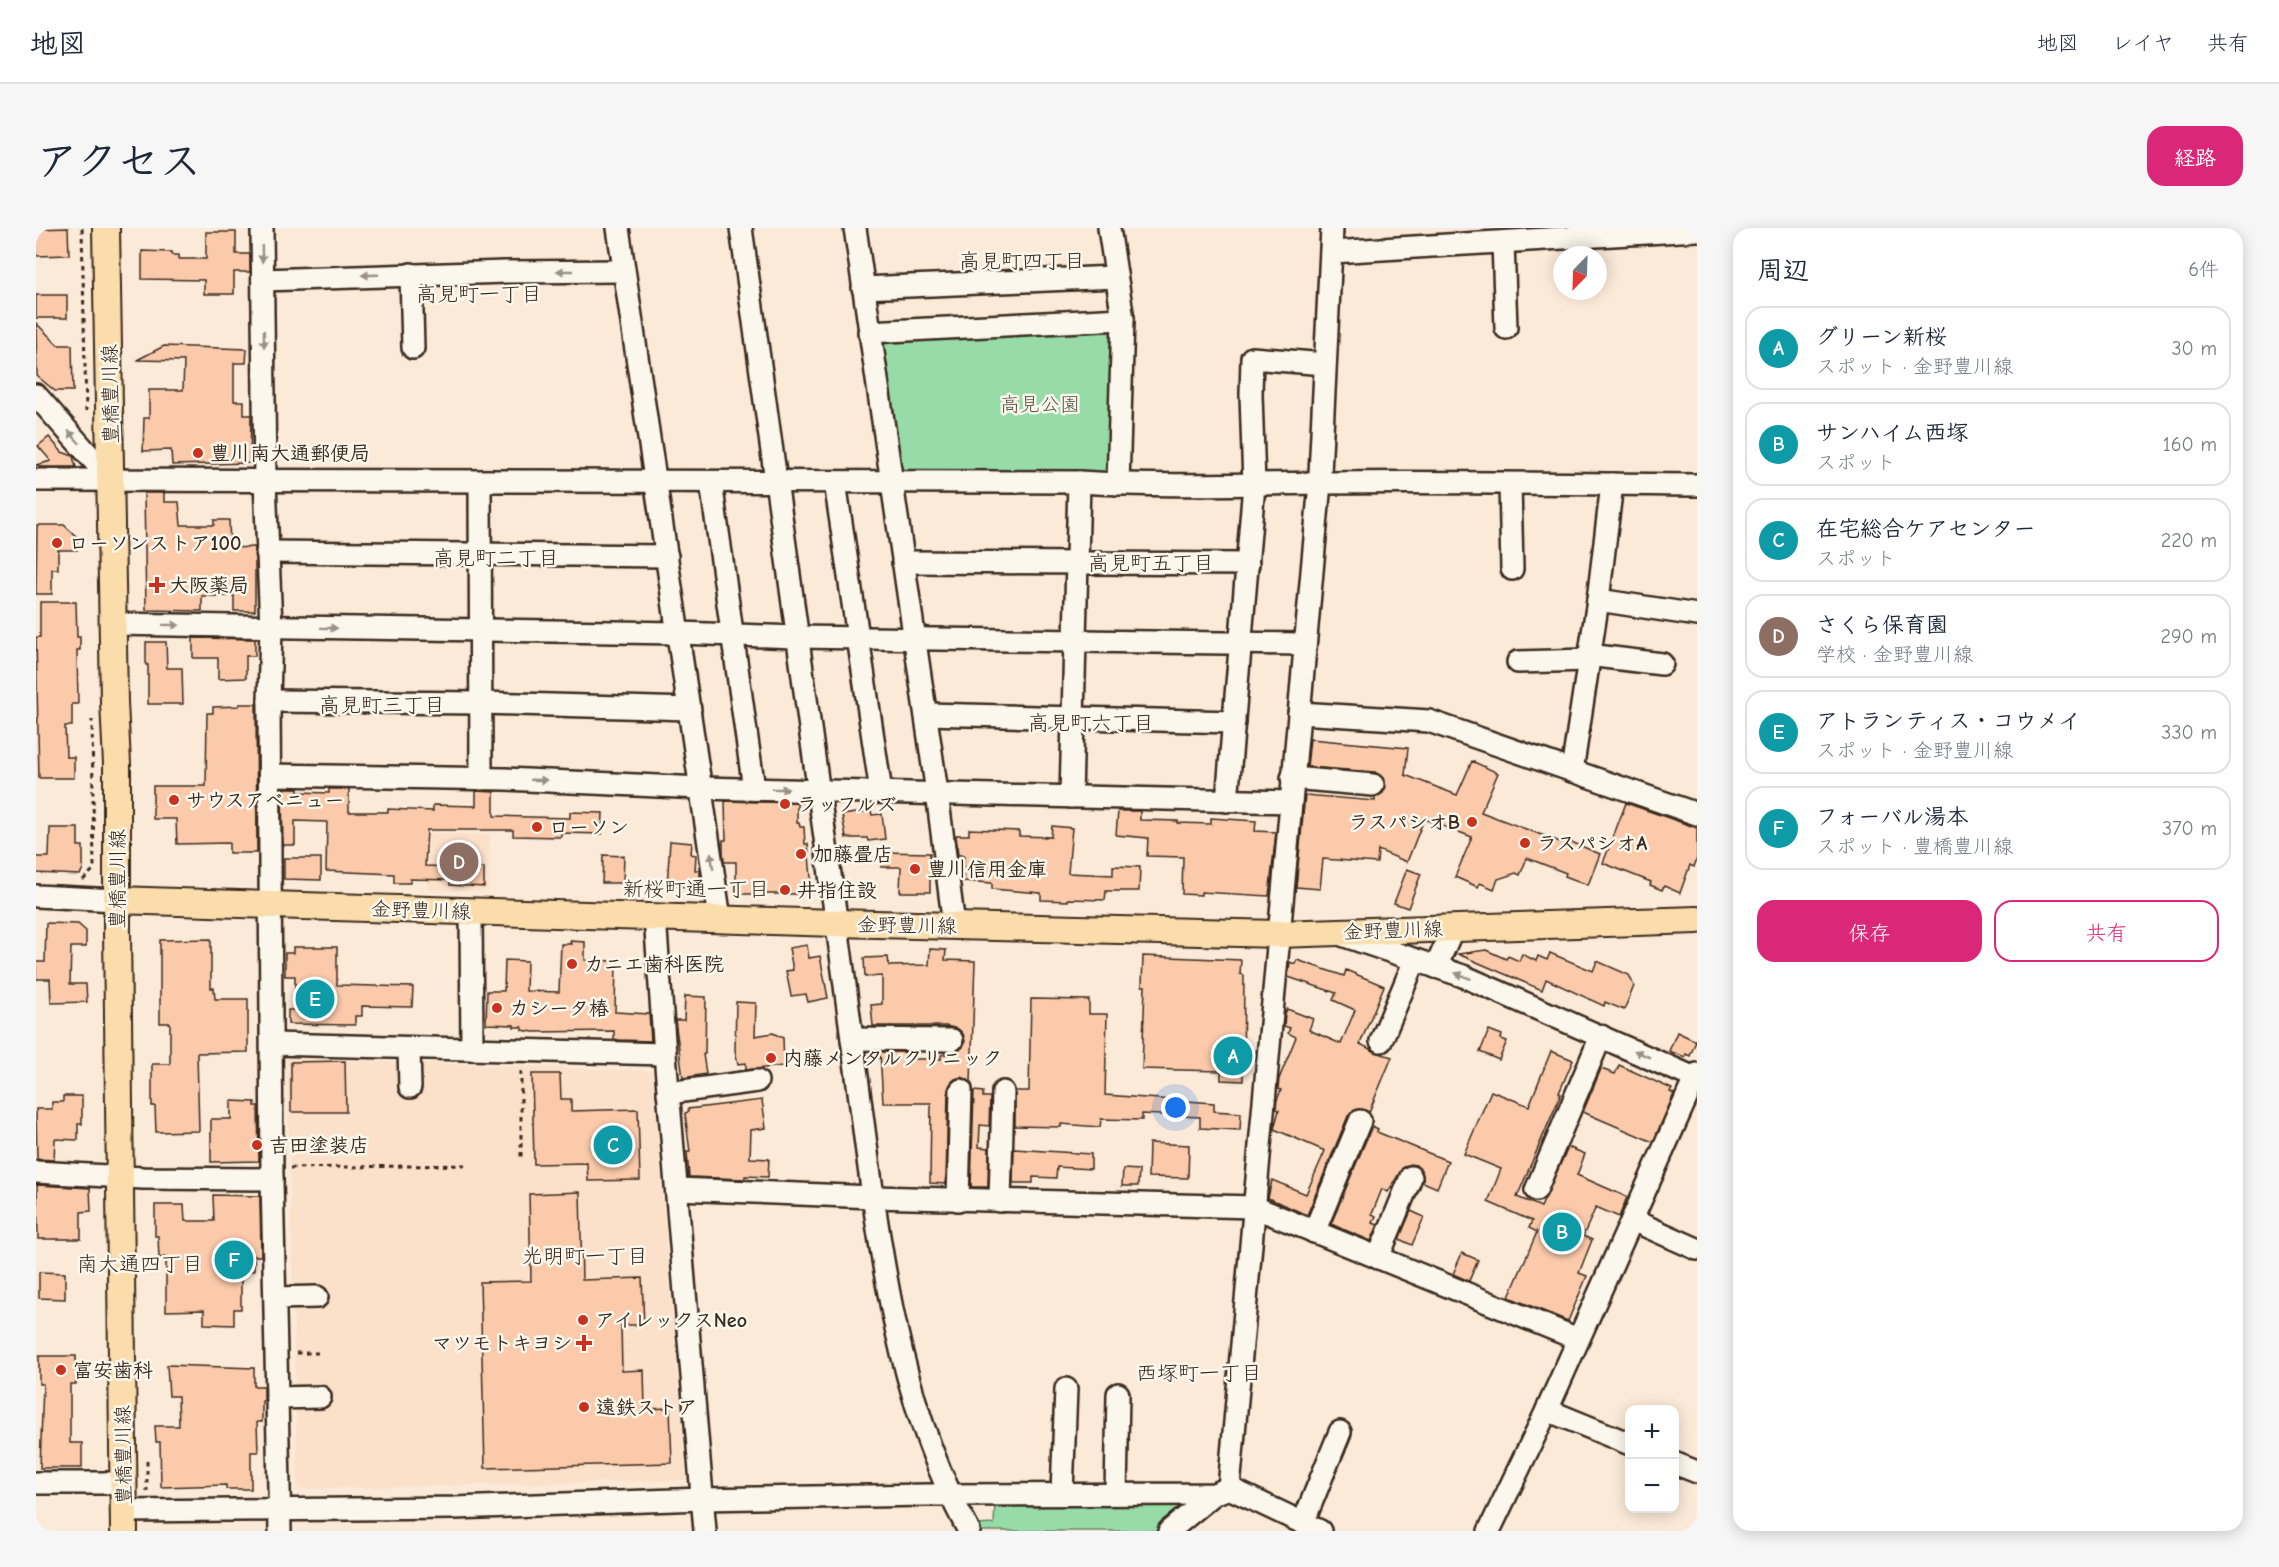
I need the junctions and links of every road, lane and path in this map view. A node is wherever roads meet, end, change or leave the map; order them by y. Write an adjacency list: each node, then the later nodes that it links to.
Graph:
1 (82, 228): 23 (path)
2 (106, 228): 25 (main road, 豊橋豊川線)
3 (262, 228): 15 (street, one-way to 15)
4 (618, 228): 12 (street)
5 (741, 228): 27 (street)
6 (855, 228): 16 (street)
7 (1108, 228): 14 (street)
8 (1332, 228): 11 (street)
9 (1697, 230): 10 (street)
10 (1503, 242): 11 (street); 18 (street)
11 (1332, 252): 21 (street)
12 (623, 271): 13 (street, one-way to 13); 29 (street)
13 (411, 274): 15 (street, one-way to 15); 20 (street)
14 (1115, 277): 16 (street); 17 (street)
15 (263, 280): 26 (street, one-way to 26)
16 (863, 288): 19 (street)
17 (1123, 320): 19 (street); 35 (street)
18 (1506, 328)
19 (869, 332): 32 (street)
20 (413, 348)
21 (1325, 364): 34 (street); 38 (street)
22 (36, 395): 25 (street, one-way to 22)
23 (86, 417)
24 (36, 480): 25 (street)
25 (111, 480): 26 (street); 49 (main road, 豊橋豊川線)
26 (265, 481): 28 (street); 40 (street)
27 (775, 481): 30 (street); 31 (street); 54 (street)
28 (480, 482): 29 (street); 41 (street)
29 (656, 482): 30 (street); 42 (street)
30 (711, 482): 53 (street)
31 (835, 482): 32 (street); 55 (street)
32 (892, 482): 33 (street); 43 (street)
33 (1079, 482): 35 (street); 44 (street)
34 (1320, 483): 36 (street); 38 (street); 59 (street)
35 (1118, 484): 38 (street)
36 (1510, 484): 37 (street); 46 (street)
37 (1612, 484): 39 (street); 47 (street)
38 (1254, 485): 45 (street)
39 (1697, 485)
40 (267, 552): 41 (street); 50 (street)
41 (481, 555): 42 (street); 51 (street)
42 (667, 556): 52 (street)
43 (903, 562): 44 (street); 56 (street)
44 (1077, 563): 45 (street); 57 (street)
45 (1248, 564): 58 (street)
46 (1512, 569)
47 (1598, 600): 48 (street); 60 (street)
48 (1697, 615)
49 (112, 624): 50 (street, one-way to 50); 87 (main road, 豊橋豊川線)
50 (271, 627): 51 (street, one-way to 51); 63 (street)
51 (481, 630): 52 (street); 64 (street)
52 (679, 633): 53 (street); 65 (street)
53 (731, 634): 54 (street); 77 (street)
54 (796, 637): 55 (street); 78 (street)
55 (858, 638): 56 (street); 79 (street)
56 (914, 638): 57 (street); 68 (street)
57 (1075, 641): 58 (street); 69 (street)
58 (1241, 642): 59 (street); 70 (street)
59 (1305, 644): 67 (street)
60 (1588, 657): 61 (street); 62 (street); 71 (street)
61 (1518, 662)
62 (1662, 664)
63 (269, 701): 64 (street); 72 (street)
64 (481, 703): 65 (street); 74 (street)
65 (690, 709): 76 (street)
66 (92, 710): 85 (path)
67 (1299, 713): 71 (street); 73 (street)
68 (926, 714): 69 (street); 80 (street)
69 (1074, 718): 70 (street); 81 (street)
70 (1234, 722): 82 (street)
71 (1572, 771): 84 (street)
72 (270, 775): 74 (street); 88 (street)
73 (1292, 778): 75 (street); 83 (street)
74 (481, 779): 76 (street, one-way to 76)
75 (1373, 785)
76 (701, 788): 77 (street); 91 (street, one-way to 76)
77 (754, 789): 78 (street, one-way to 78)
78 (820, 790): 79 (street); 93 (street)
79 (881, 792): 80 (street)
80 (937, 793): 81 (street); 94 (street)
81 (1071, 797): 82 (street)
82 (1227, 801): 83 (street)
83 (1290, 802): 97 (street)
84 (1697, 814)
85 (82, 880)
86 (36, 897): 87 (street)
87 (117, 900): 88 (main road, 金野豊川線); 120 (main road, 豊橋豊川線)
88 (271, 906): 89 (main road, 金野豊川線); 104 (street)
89 (471, 912): 90 (main road, 金野豊川線); 106 (street)
90 (655, 917): 91 (main road, 金野豊川線); 107 (street)
91 (720, 919): 93 (main road, 金野豊川線)
92 (1697, 920): 95 (main road, 金野豊川線)
93 (836, 923): 94 (main road, 金野豊川線); 101 (street)
94 (954, 926): 97 (main road, 金野豊川線)
95 (1453, 928): 96 (main road, 金野豊川線); 99 (street)
96 (1334, 932): 97 (main road, 金野豊川線); 98 (street)
97 (1279, 934): 127 (street)
98 (1415, 960): 99 (street); 103 (street)
99 (1436, 967): 100 (street, one-way to 99)
100 (1601, 1036): 109 (street, one-way to 100); 123 (street)
101 (852, 1039): 102 (street); 124 (street)
102 (952, 1040)
103 (1381, 1041)
104 (272, 1044): 105 (street); 119 (street)
105 (409, 1048): 106 (street); 111 (street)
106 (472, 1049): 107 (street)
107 (665, 1054): 114 (street)
108 (521, 1071): 116 (path)
109 (1696, 1077): 128 (street)
110 (757, 1081): 114 (street)
111 (410, 1087)
112 (961, 1090): 125 (street)
113 (1003, 1092): 126 (street)
114 (668, 1093): 122 (street)
115 (1360, 1121): 129 (street)
116 (521, 1159)
117 (465, 1165): 119 (path)
118 (36, 1172): 120 (street)
119 (278, 1174): 120 (street); 133 (street)
120 (120, 1176): 147 (main road, 豊橋豊川線)
121 (1412, 1177): 131 (street)
122 (677, 1189): 124 (street); 152 (street)
123 (1536, 1190)
124 (873, 1197): 125 (street); 151 (street)
125 (958, 1200): 126 (street)
126 (1000, 1201): 127 (street)
127 (1254, 1207): 129 (street); 148 (street)
128 (1632, 1220): 130 (street); 134 (street)
129 (1314, 1232): 131 (street)
130 (1697, 1249)
131 (1378, 1258): 134 (street)
132 (317, 1297): 133 (street)
133 (275, 1298): 136 (street)
134 (1578, 1339): 141 (street)
135 (318, 1353): 136 (path)
136 (276, 1354): 140 (street)
137 (1066, 1389): 149 (street)
138 (1118, 1394): 150 (street)
139 (320, 1397): 140 (street)
140 (277, 1398): 153 (street)
141 (1547, 1410): 143 (street); 160 (street)
142 (1340, 1432): 155 (street)
143 (1625, 1442)
144 (1679, 1465): 145 (street)
145 (1697, 1472)
146 (36, 1483): 147 (street)
147 (123, 1483): 154 (main road, 豊橋豊川線)
148 (1221, 1491): 150 (street); 155 (street); 159 (street)
149 (1062, 1493): 150 (street); 151 (street)
150 (1116, 1493)
151 (950, 1495): 152 (street); 158 (street)
152 (702, 1499): 153 (street); 157 (street)
153 (280, 1509): 154 (street); 156 (street)
154 (124, 1521)
155 (1312, 1527)
156 (280, 1531)
157 (705, 1531)
158 (969, 1531)
159 (1169, 1531)
160 (1489, 1531)

